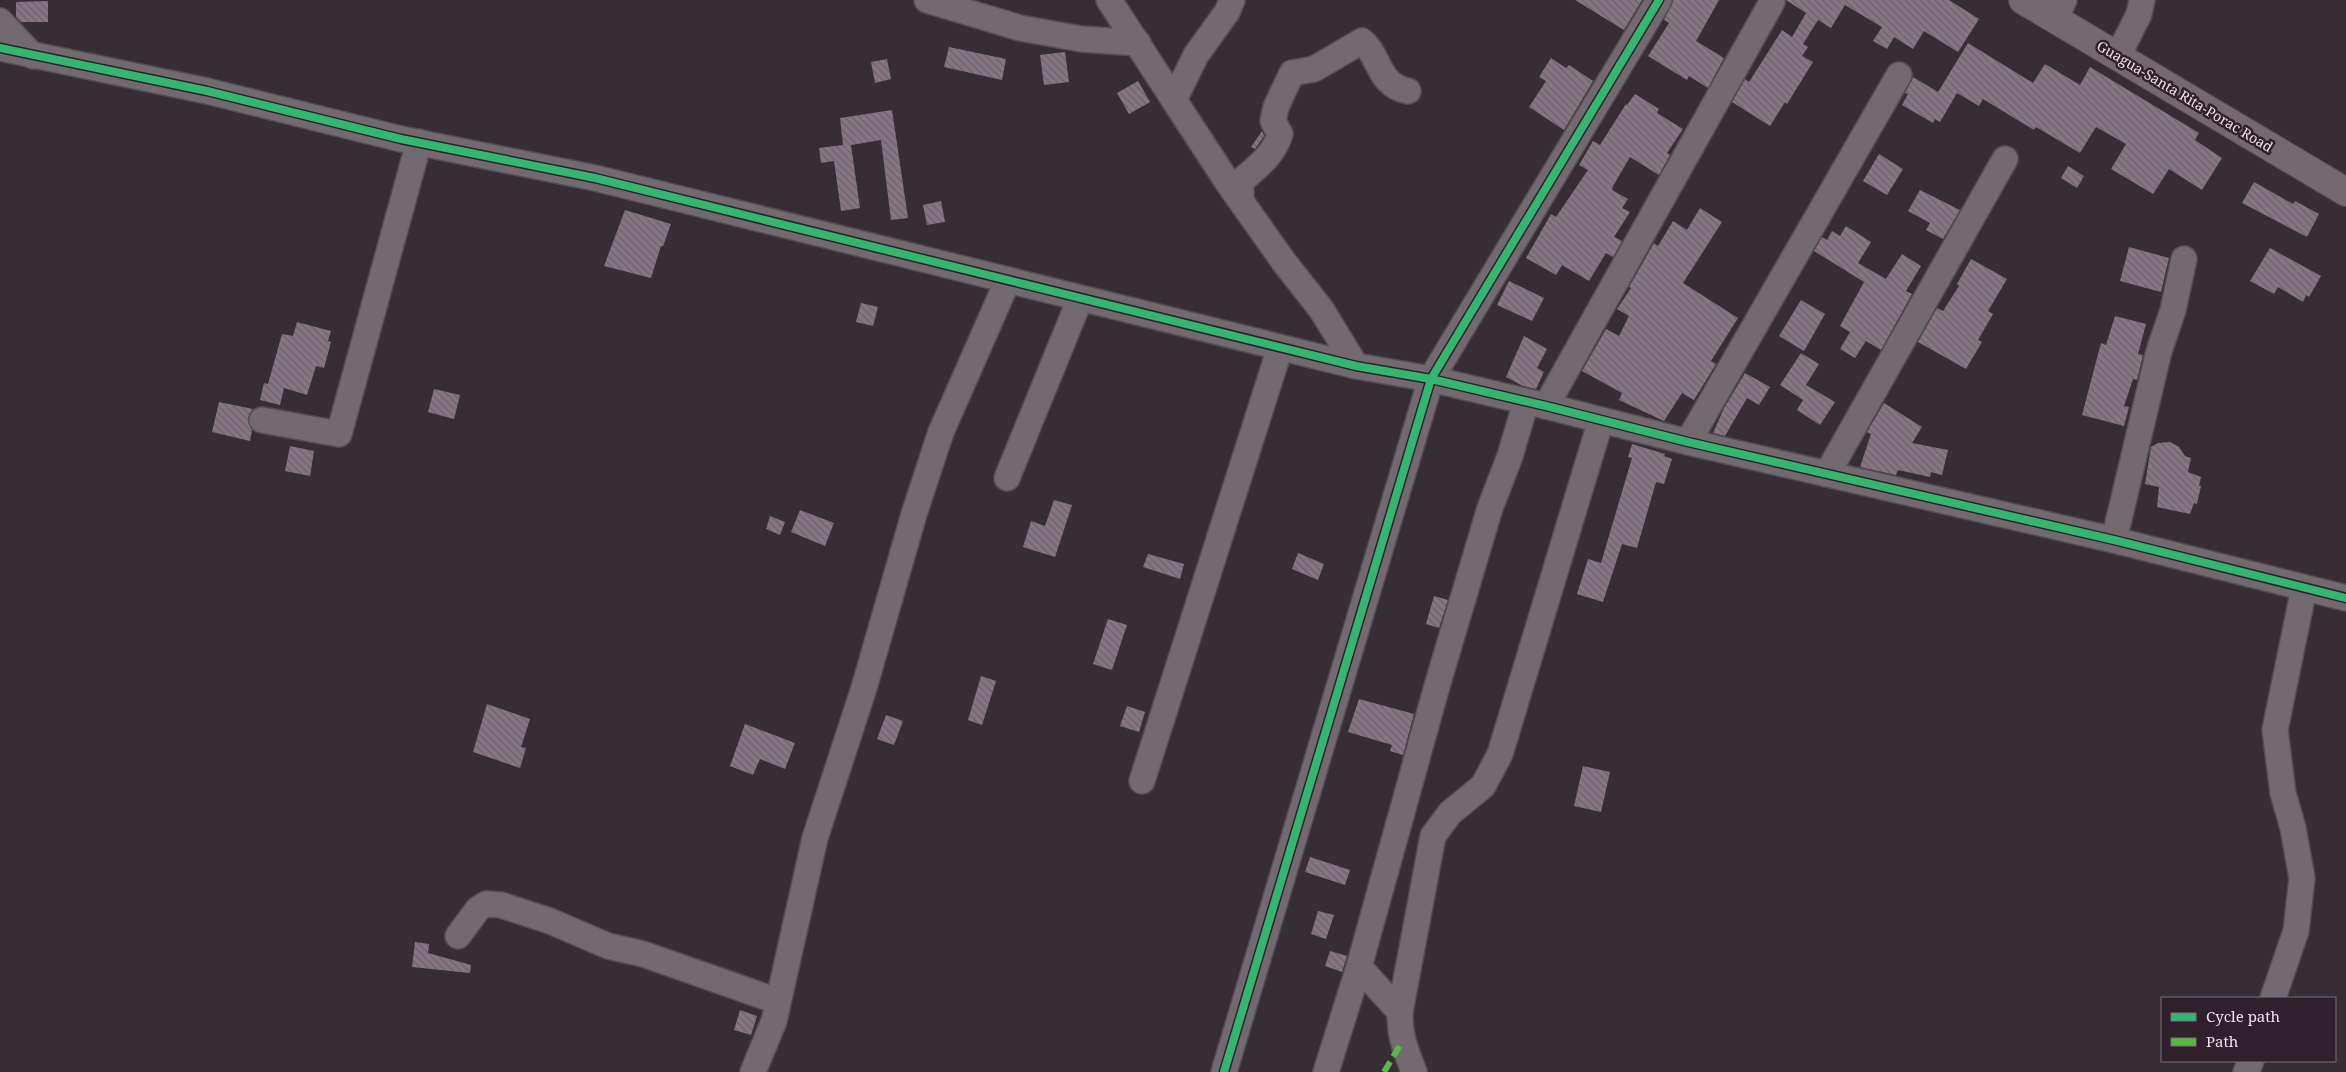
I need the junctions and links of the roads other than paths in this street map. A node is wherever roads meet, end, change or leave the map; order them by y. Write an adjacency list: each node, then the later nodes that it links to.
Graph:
1 (927, 0): 10 (street)
2 (1109, 0): 10 (street)
3 (1232, 0): 16 (street)
4 (1659, 0): 26 (street)
5 (1771, 0): 27 (street)
6 (2023, 0): 8 (main road, Guagua-Santa Rita-Porac Road)
7 (2142, 0): 13 (street)
8 (2059, 9): 13 (main road, Guagua-Santa Rita-Porac Road)
9 (0, 21): 12 (street)
10 (1138, 43): 16 (street)
11 (0, 48): 12 (street)
12 (33, 56): 17 (street)
13 (2118, 56): 19 (main road, Guagua-Santa Rita-Porac Road)
14 (1899, 74): 30 (street)
15 (1408, 91): 20 (street)
16 (1174, 100): 20 (street)
17 (419, 142): 22 (street); 28 (street)
18 (2006, 159): 31 (street)
19 (2346, 192)
20 (1241, 199): 25 (street)
21 (2184, 259): 33 (street)
22 (1008, 280): 23 (street); 40 (street)
23 (1080, 298): 24 (street); 32 (street)
24 (1280, 348): 25 (street); 36 (street)
25 (1356, 366): 26 (street)
26 (1431, 379): 27 (street); 43 (street)
27 (1536, 404): 29 (street); 38 (street)
28 (262, 420)
29 (1601, 420): 30 (street); 41 (street)
30 (1688, 442): 31 (street)
31 (1827, 474): 33 (street)
32 (1007, 478)
33 (2114, 540): 34 (street)
34 (2304, 588): 35 (street); 39 (street)
35 (2346, 598)
36 (1142, 781)
37 (458, 936): 40 (street)
38 (1359, 967): 41 (street); 44 (street)
39 (2273, 997)
40 (778, 1001): 42 (street)
41 (1400, 1012): 45 (street)
42 (753, 1072)
43 (1224, 1072)
44 (1326, 1072)
45 (1414, 1072)

